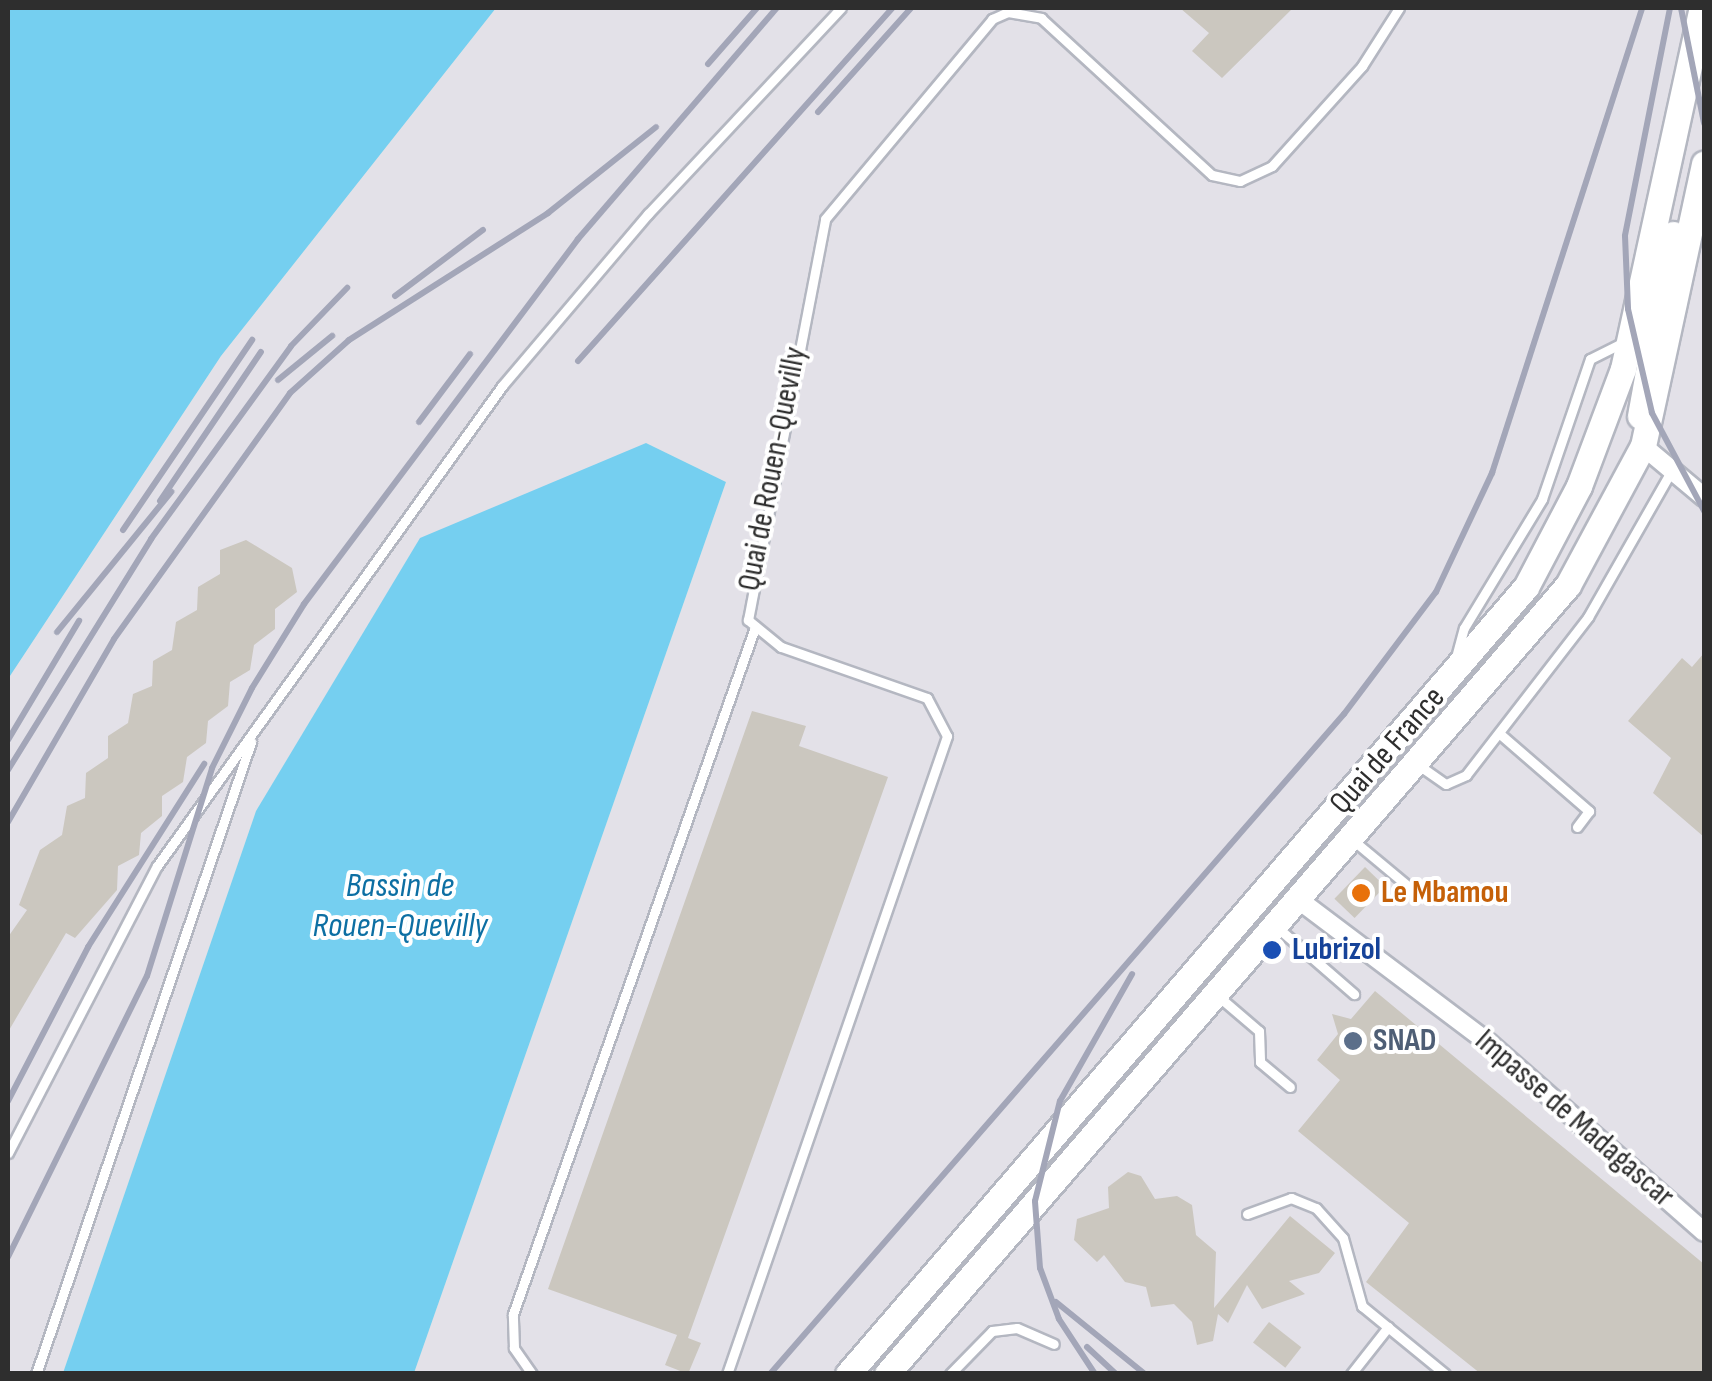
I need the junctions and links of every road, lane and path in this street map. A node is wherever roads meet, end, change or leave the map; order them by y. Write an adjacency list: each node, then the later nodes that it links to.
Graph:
1 (841, 8): 13 (lane)
2 (1400, 8): 11 (lane, Quai de Rouen-Quevilly)
3 (1702, 8): 4 (main road, Quai de France)
4 (1672, 148): 6 (main road, Quai de France); 8 (main road)
5 (1704, 164): 8 (main road, Quai de France)
6 (1630, 340): 7 (main road, Quai de France); 12 (lane)
7 (1597, 444): 8 (main road); 12 (main road, Quai de France)
8 (1644, 446): 9 (street); 15 (main road, Quai de France)
9 (1672, 470): 10 (street); 14 (lane)
10 (1704, 497)
11 (754, 630): 30 (lane); 31 (lane, Quai de Rouen-Quevilly)
12 (1455, 675): 32 (main road, Quai de France)
13 (252, 734): 24 (lane); 29 (lane)
14 (1500, 734): 15 (lane); 16 (lane)
15 (1417, 764): 17 (main road, Quai de France)
16 (1577, 827)
17 (1352, 839): 18 (lane); 19 (main road, Quai de France)
18 (1408, 886)
19 (1299, 900): 20 (main road, Quai de France); 26 (street, Impasse de Madagascar)
20 (1276, 926): 21 (main road, Quai de France); 22 (lane)
21 (1216, 994): 23 (lane); 33 (main road, Quai de France)
22 (1354, 994)
23 (1290, 1087)
24 (8, 1153)
25 (1246, 1214): 27 (lane)
26 (1704, 1232)
27 (1388, 1327): 35 (lane); 36 (lane)
28 (1054, 1344): 34 (lane)
29 (36, 1374)
30 (532, 1374)
31 (727, 1374)
32 (848, 1374)
33 (887, 1374)
34 (950, 1374)
35 (1350, 1374)
36 (1445, 1374)

